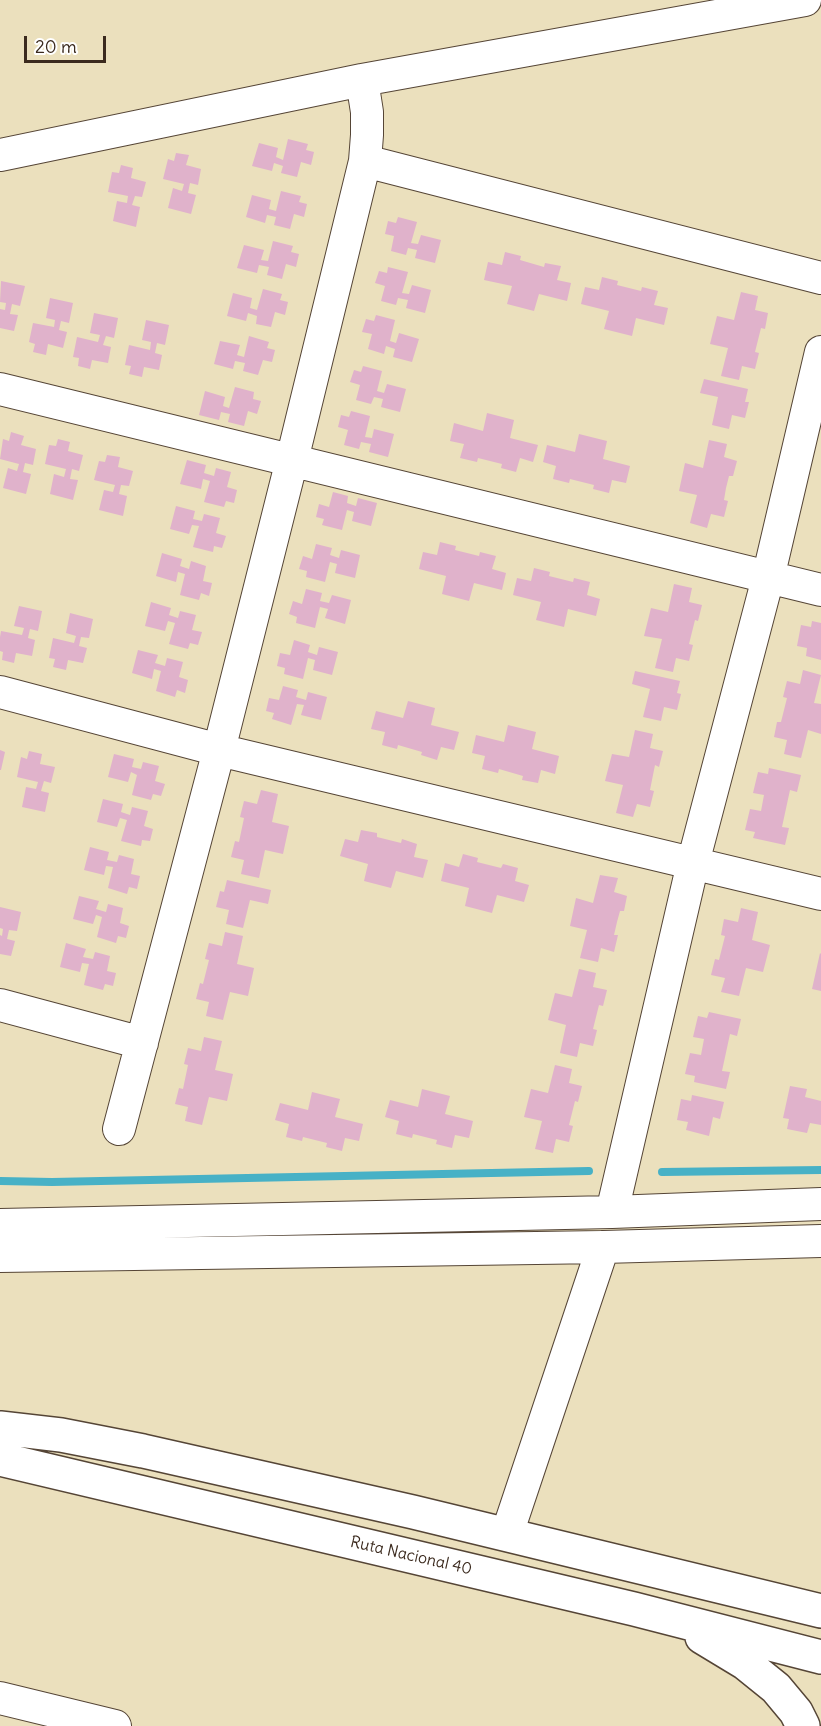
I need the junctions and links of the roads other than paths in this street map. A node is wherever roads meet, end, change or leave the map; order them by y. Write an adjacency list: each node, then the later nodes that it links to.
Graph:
1 (804, 0): 2 (street)
2 (362, 80): 3 (street); 4 (street)
3 (0, 155)
4 (365, 161): 5 (street); 8 (street)
5 (821, 278)
6 (821, 352): 9 (street)
7 (0, 389): 8 (street)
8 (292, 460): 9 (street); 12 (street)
9 (768, 578): 10 (street); 13 (street)
10 (821, 590)
11 (0, 692): 12 (street)
12 (219, 750): 13 (street); 16 (street)
13 (693, 863): 14 (street); 19 (street)
14 (821, 894)
15 (0, 1005): 16 (street)
16 (142, 1042): 17 (street)
17 (119, 1129)
18 (821, 1204): 19 (street)
19 (612, 1212): 20 (street)
20 (0, 1225)
21 (821, 1241): 22 (street)
22 (603, 1247): 23 (street); 26 (street)
23 (0, 1256)
24 (0, 1428): 26 (main road)
25 (0, 1459): 27 (main road, Ruta Nacional 40)
26 (507, 1534): 28 (main road)
27 (634, 1609): 29 (main road, Ruta Nacional 40); 32 (main road)
28 (821, 1611)
29 (821, 1657)
30 (0, 1698): 31 (street)
31 (115, 1726)
32 (802, 1726)

